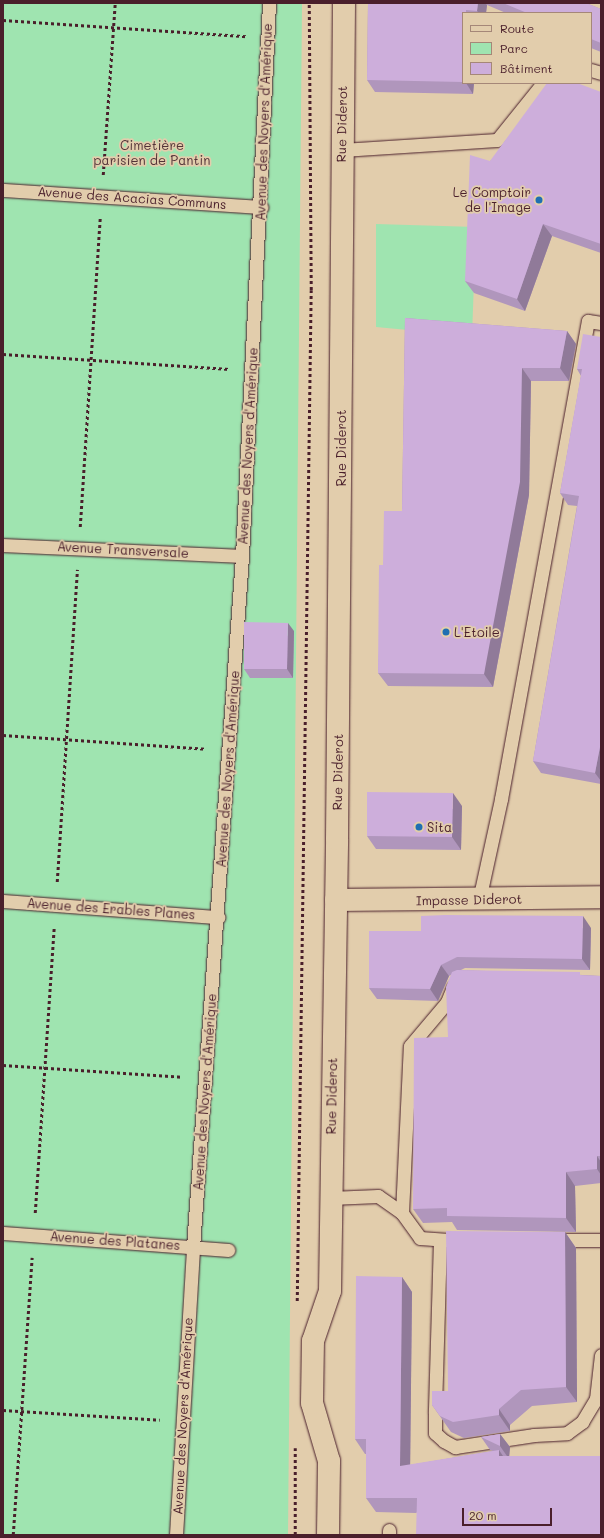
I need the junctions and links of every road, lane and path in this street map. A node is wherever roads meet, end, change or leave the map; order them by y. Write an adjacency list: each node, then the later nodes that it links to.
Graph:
1 (115, 3): 6 (path)
2 (269, 3): 7 (lane, Avenue des Noyers d'Amérique)
3 (309, 3): 43 (path)
4 (344, 3): 9 (street, Rue Diderot)
5 (3, 20): 6 (path)
6 (113, 27): 7 (path); 11 (path)
7 (268, 38): 12 (lane, Avenue des Noyers d'Amérique)
8 (542, 84): 9 (lane)
9 (342, 150): 24 (street, Rue Diderot)
10 (3, 190): 11 (lane, Avenue des Acacias Communs)
11 (102, 197): 12 (lane, Avenue des Acacias Communs); 15 (path)
12 (261, 207): 16 (lane, Avenue des Noyers d'Amérique)
13 (601, 323): 25 (lane)
14 (3, 354): 15 (path)
15 (91, 360): 16 (path); 18 (path)
16 (252, 370): 19 (lane, Avenue des Noyers d'Amérique)
17 (3, 545): 18 (lane, Avenue Transversale)
18 (79, 548): 19 (lane, Avenue Transversale); 21 (path)
19 (242, 556): 22 (lane, Avenue des Noyers d'Amérique)
20 (3, 735): 21 (path)
21 (66, 739): 22 (path); 27 (path)
22 (230, 750): 28 (lane, Avenue des Noyers d'Amérique)
23 (601, 897): 25 (street, Impasse Diderot)
24 (336, 900): 25 (street, Impasse Diderot); 33 (street, Rue Diderot)
25 (479, 900)
26 (3, 902): 27 (lane, Avenue des Erables Planes)
27 (55, 906): 28 (lane, Avenue des Erables Planes); 31 (path)
28 (218, 917): 32 (lane, Avenue des Noyers d'Amérique)
29 (460, 978): 34 (lane)
30 (3, 1064): 31 (path)
31 (44, 1067): 32 (path); 36 (path)
32 (206, 1078): 41 (lane, Avenue des Noyers d'Amérique)
33 (330, 1198): 34 (lane); 52 (street, Rue Diderot)
34 (402, 1213): 37 (lane)
35 (3, 1233): 36 (lane, Avenue des Platanes)
36 (33, 1235): 41 (lane, Avenue des Platanes); 46 (path)
37 (440, 1240): 38 (lane); 44 (lane)
38 (463, 1240)
39 (541, 1240): 40 (lane)
40 (601, 1240)
41 (193, 1247): 42 (lane, Avenue des Platanes); 47 (lane, Avenue des Noyers d'Amérique)
42 (228, 1250)
43 (297, 1309)
44 (601, 1355)
45 (3, 1410): 46 (path)
46 (21, 1411): 47 (path); 49 (path)
47 (182, 1422): 50 (lane, Avenue des Noyers d'Amérique)
48 (296, 1445): 51 (path)
49 (13, 1535)
50 (176, 1535)
51 (295, 1535)
52 (328, 1535)

